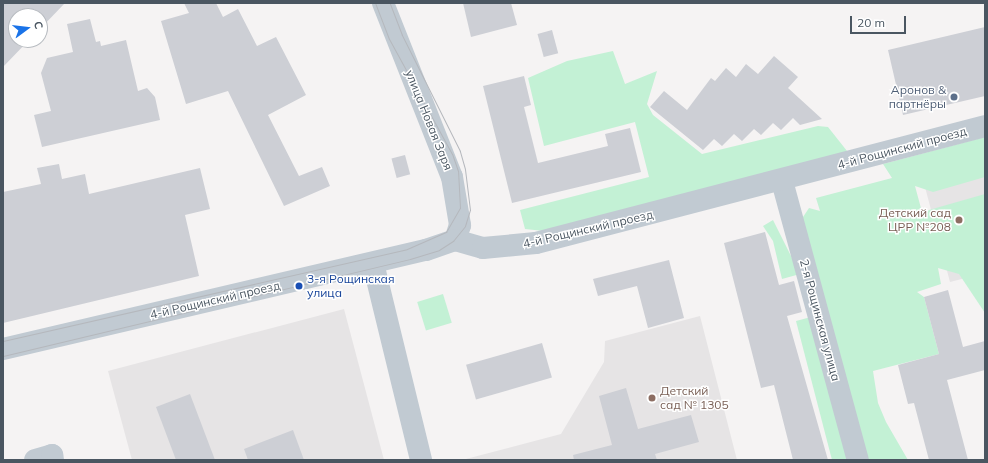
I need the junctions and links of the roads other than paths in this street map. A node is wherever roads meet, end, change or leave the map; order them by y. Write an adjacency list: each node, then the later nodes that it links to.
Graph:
1 (383, 3): 4 (street, улица Новая Заря)
2 (985, 126): 3 (street, 4-й Рощинский проезд)
3 (782, 181): 4 (street, 4-й Рощинский проезд); 10 (street, 2-я Рощинская улица)
4 (455, 240): 5 (street, 4-й Рощинский проезд)
5 (373, 263): 6 (street, 4-й Рощинский проезд); 9 (street)
6 (3, 349)
7 (35, 460): 8 (street)
8 (53, 460)
9 (421, 460)
10 (858, 460)

